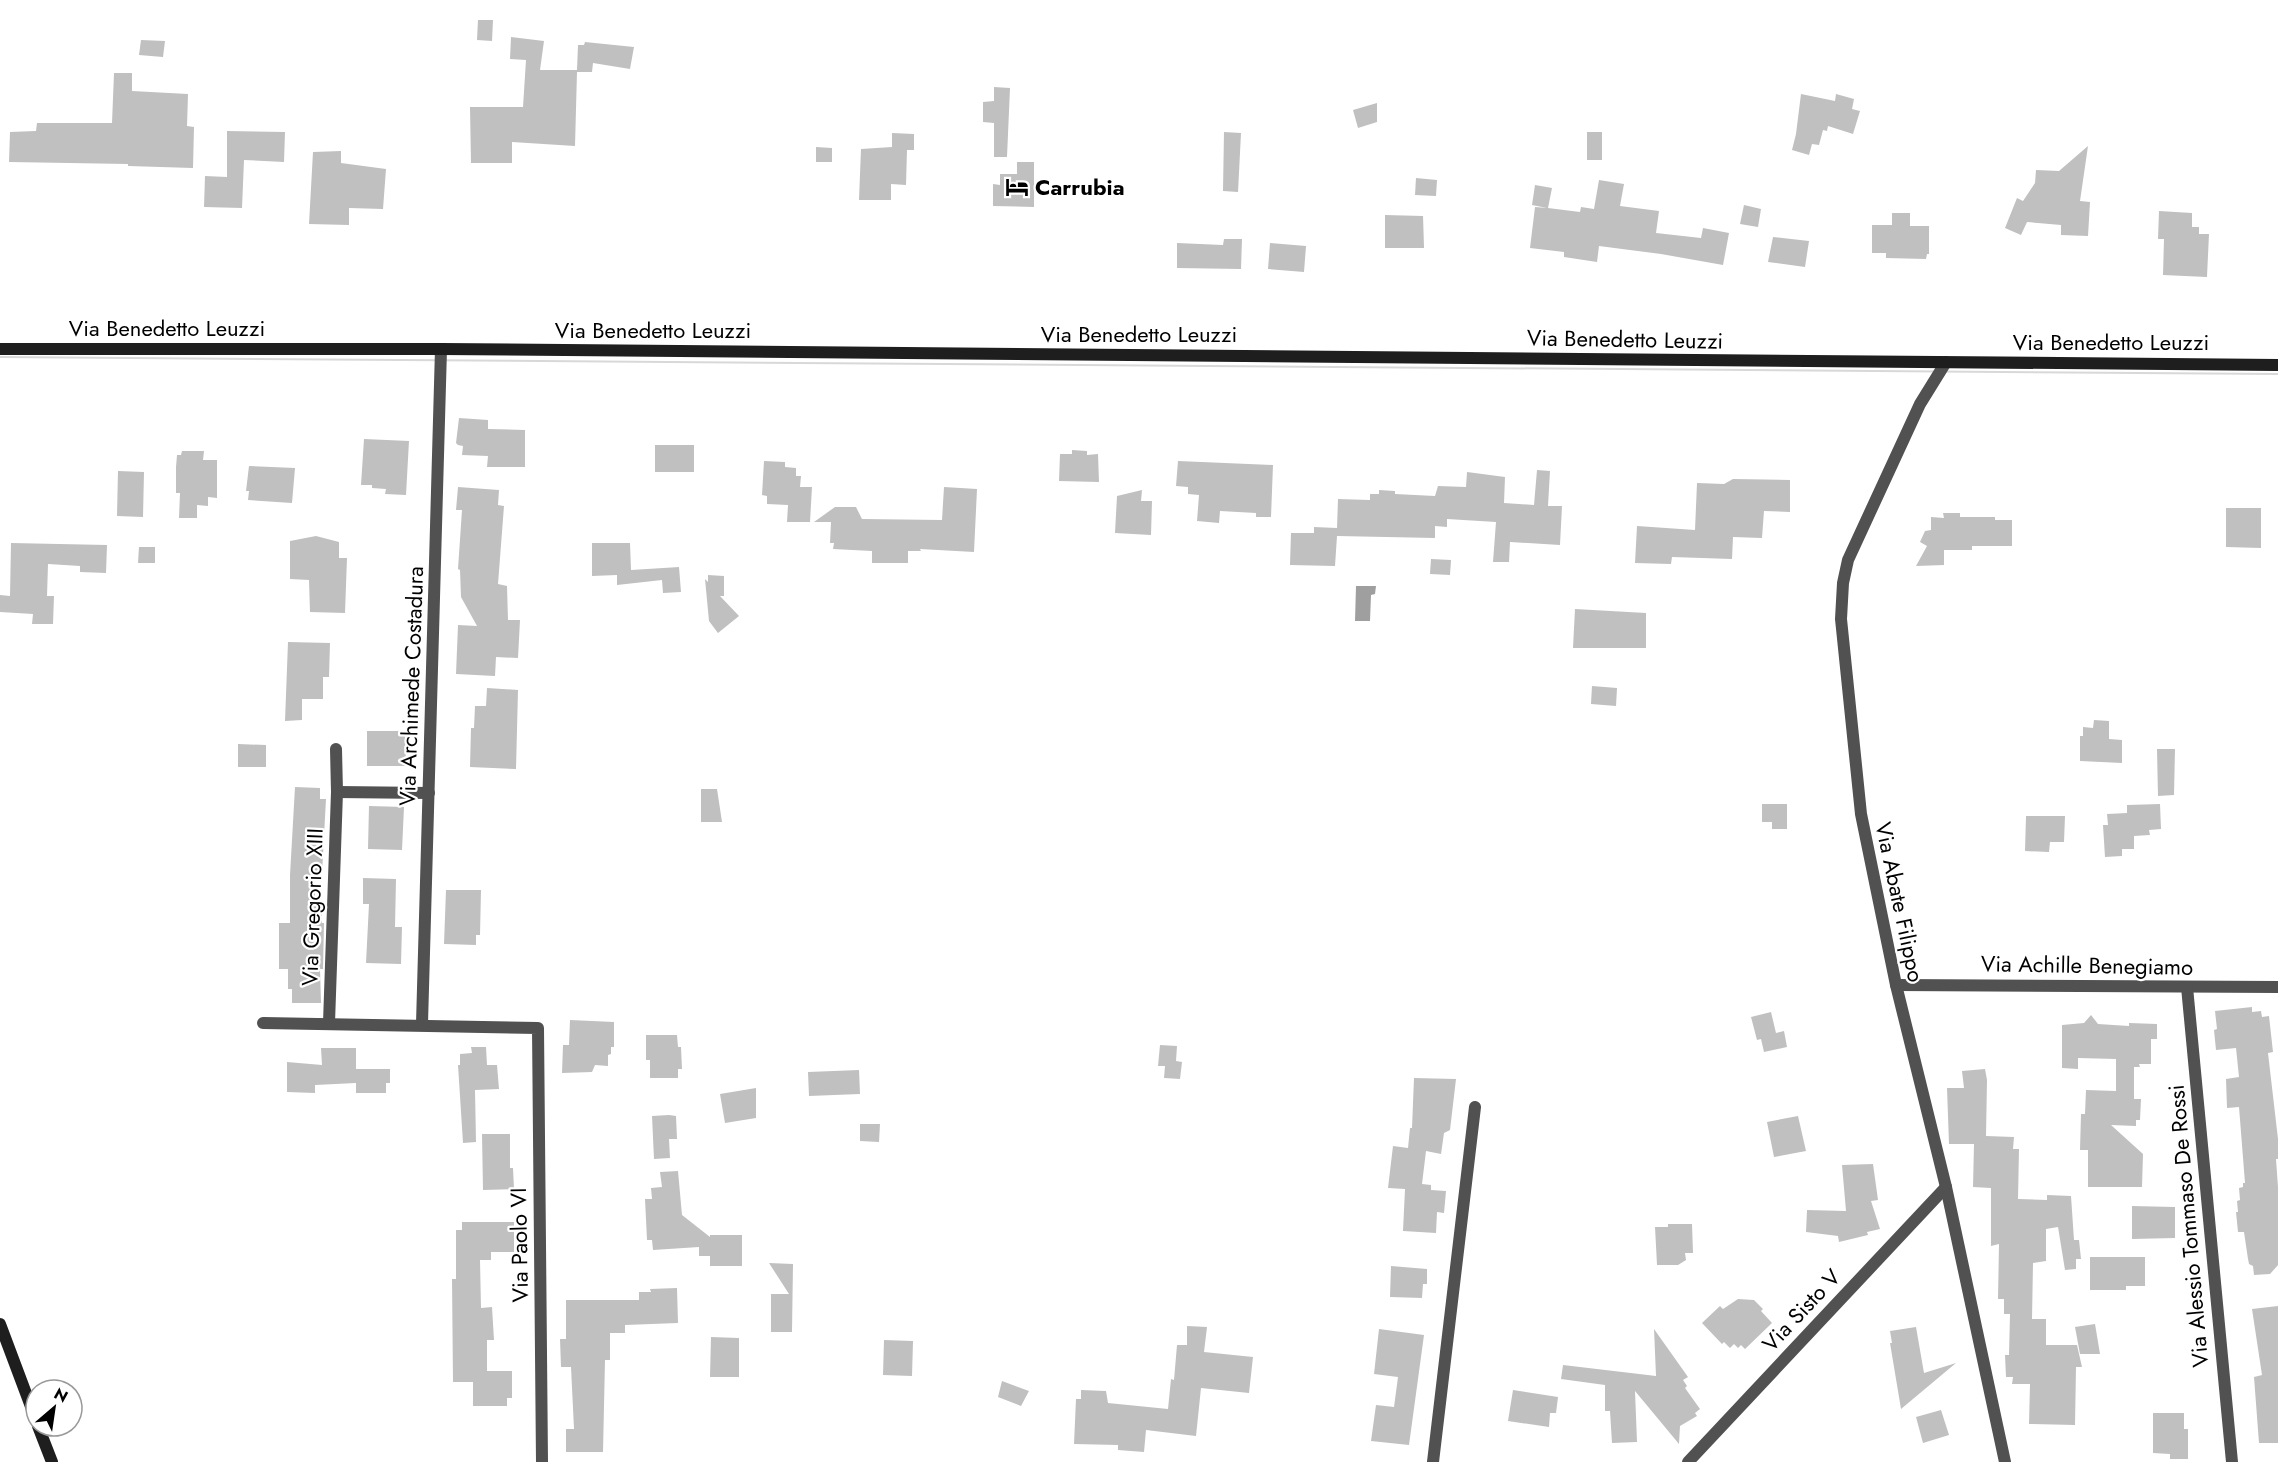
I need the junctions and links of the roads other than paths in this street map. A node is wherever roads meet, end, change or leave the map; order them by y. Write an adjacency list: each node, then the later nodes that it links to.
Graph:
1 (0, 349): 2 (street, Via Benedetto Leuzzi)
2 (441, 349): 3 (street, Via Benedetto Leuzzi); 7 (street, Via Archimede Costadura)
3 (1946, 362): 4 (street, Via Benedetto Leuzzi); 8 (street, Via Abate Filippo)
4 (2278, 365)
5 (336, 749): 6 (street, Via Gregorio XIII)
6 (337, 792): 7 (street); 12 (street, Via Gregorio XIII)
7 (429, 793): 13 (street, Via Archimede Costadura)
8 (1896, 985): 9 (street, Via Achille Benegiamo); 15 (street, Via Abate Filippo)
9 (2187, 987): 10 (street, Via Achille Benegiamo); 24 (street, Via Alessio Tommaso De Rossi)
10 (2278, 987)
11 (263, 1023): 12 (street)
12 (329, 1023): 13 (street)
13 (422, 1024): 20 (street, Via Paolo VI)
14 (1475, 1107): 21 (street)
15 (1946, 1187): 22 (street, Via Sisto V); 23 (street, Via Abate Filippo)
16 (0, 1324): 17 (street)
17 (24, 1388)
18 (43, 1438): 19 (street)
19 (52, 1462)
20 (542, 1462)
21 (1432, 1462)
22 (1688, 1462)
23 (2006, 1462)
24 (2232, 1462)

